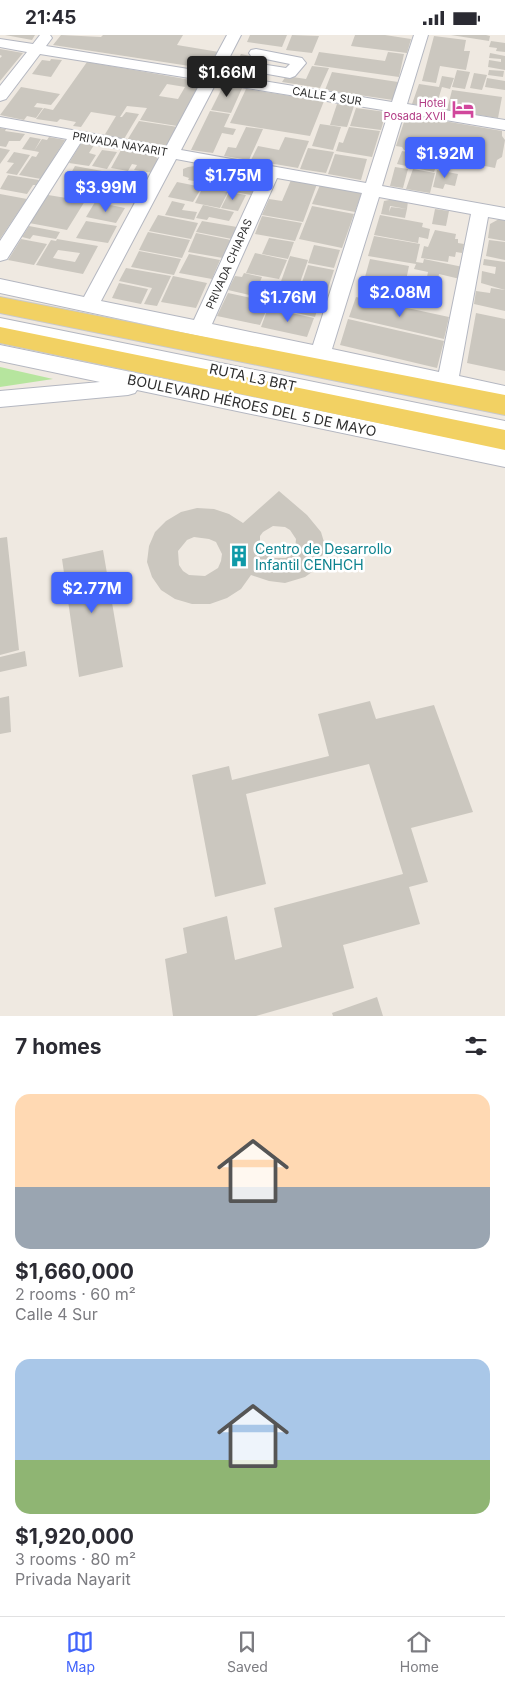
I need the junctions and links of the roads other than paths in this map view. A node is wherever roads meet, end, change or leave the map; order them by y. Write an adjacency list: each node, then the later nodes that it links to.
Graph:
1 (47, 35): 5 (street)
2 (234, 35): 7 (street)
3 (421, 35): 10 (street)
4 (0, 43): 5 (street, CALLE 4 SUR)
5 (36, 49): 7 (street, CALLE 4 SUR); 9 (street)
6 (256, 53): 8 (street)
7 (212, 77): 8 (street, CALLE 4 SUR); 14 (street)
8 (255, 85): 10 (street, CALLE 4 SUR)
9 (0, 96)
10 (399, 108): 12 (street, CALLE 4 SUR); 16 (street)
11 (0, 123): 13 (street, PRIVADA NAYARIT)
12 (505, 125)
13 (76, 136): 14 (street, PRIVADA NAYARIT); 19 (street)
14 (171, 153): 15 (street, PRIVADA NAYARIT); 22 (street)
15 (271, 171): 16 (street, PRIVADA NAYARIT); 26 (street, PRIVADA CHIAPAS)
16 (373, 190): 17 (street, PRIVADA NAYARIT); 29 (street)
17 (481, 209): 18 (street, PRIVADA NAYARIT); 30 (street)
18 (505, 214)
19 (0, 255)
20 (0, 286): 22 (street)
21 (0, 305): 24 (main road)
22 (89, 305): 24 (main road); 26 (street)
23 (0, 312): 35 (street)
24 (45, 315): 34 (main road)
25 (0, 325): 36 (street, RUTA L3 BRT)
26 (200, 329): 29 (street)
27 (0, 335): 37 (main road, BOULEVARD HÉROES DEL 5 DE MAYO)
28 (0, 353): 31 (street, BOULEVARD HÉROES DEL 5 DE MAYO)
29 (320, 355): 30 (street)
30 (447, 381): 32 (street)
31 (156, 385): 33 (street); 38 (street, BOULEVARD HÉROES DEL 5 DE MAYO)
32 (505, 394)
33 (0, 399)
34 (505, 405)
35 (505, 412)
36 (505, 430)
37 (505, 440)
38 (505, 458)

